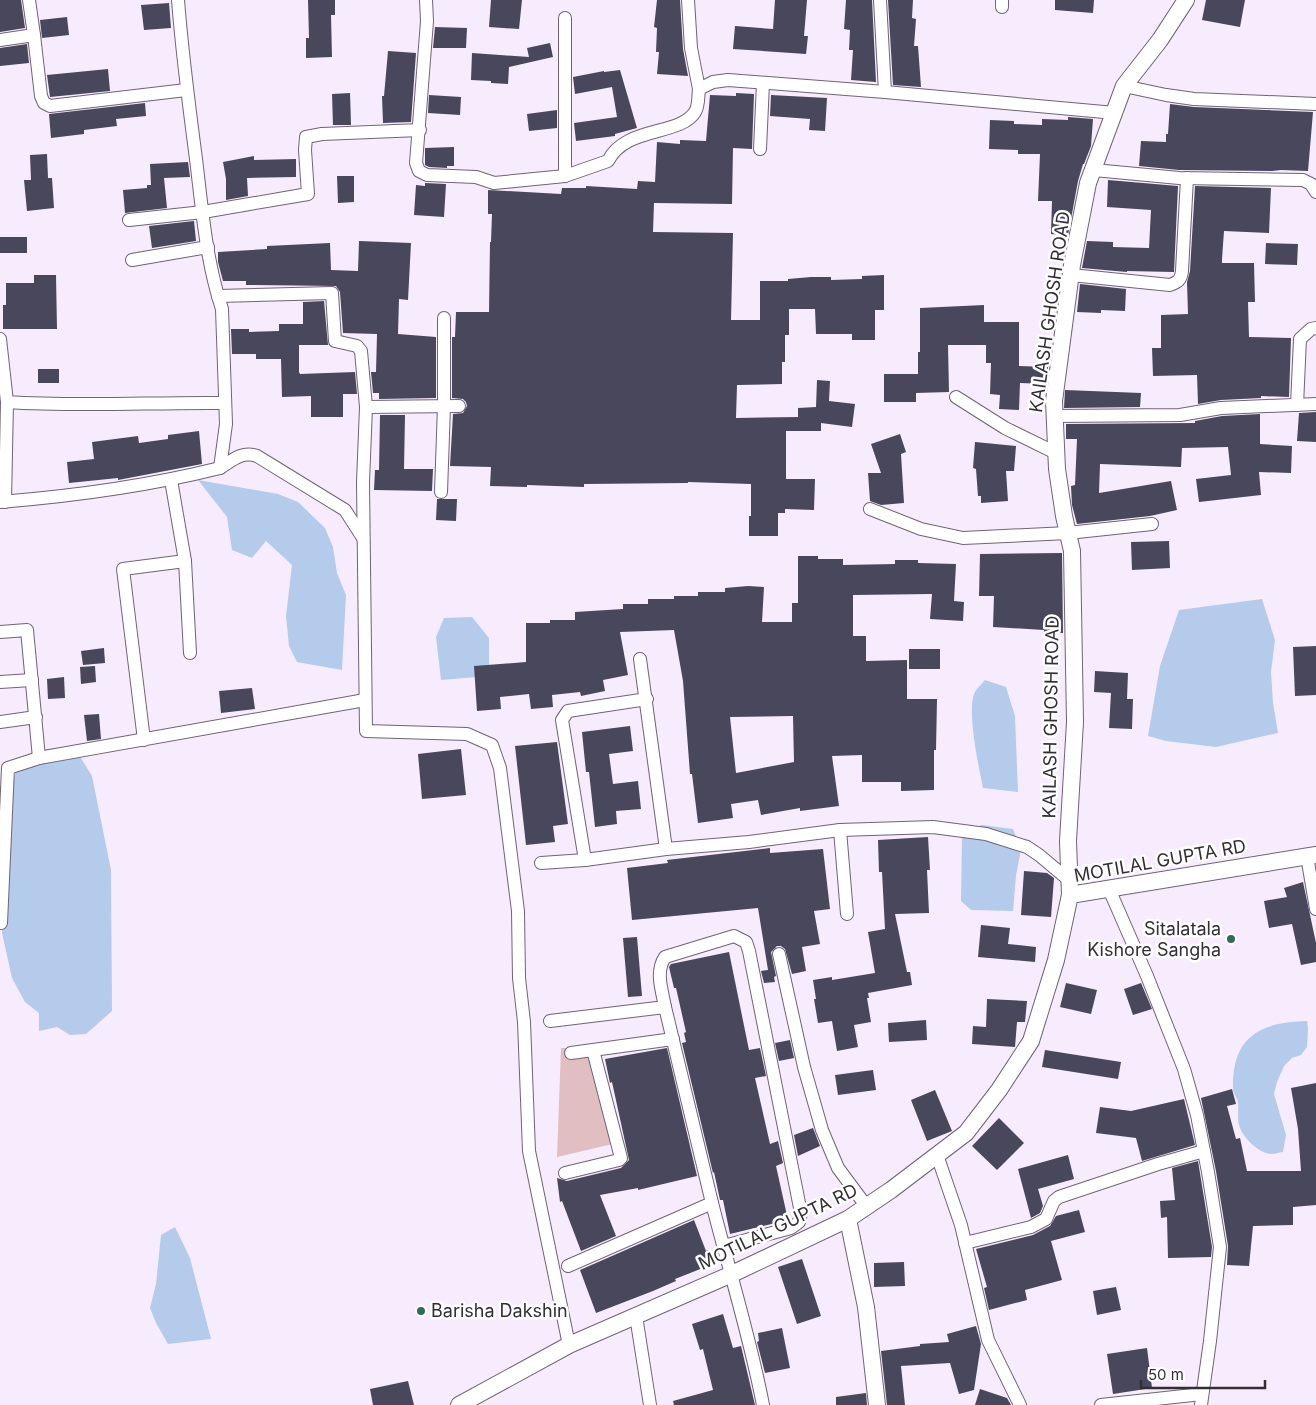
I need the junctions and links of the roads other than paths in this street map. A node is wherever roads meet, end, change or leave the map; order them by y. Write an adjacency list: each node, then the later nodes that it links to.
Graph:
1 (29, 0): 8 (street)
2 (178, 0): 13 (street)
3 (426, 0): 17 (street)
4 (688, 0): 12 (street)
5 (880, 0): 14 (street)
6 (1186, 0): 11 (street, KAILASH GHOSH ROAD)
7 (565, 18): 20 (street)
8 (34, 35): 9 (street); 13 (street)
9 (0, 40)
10 (763, 83): 12 (street); 14 (street); 18 (street)
11 (1124, 86): 15 (street); 16 (street, KAILASH GHOSH ROAD)
12 (699, 89): 20 (street)
13 (186, 90): 23 (street)
14 (885, 92): 16 (street)
15 (1316, 104)
16 (1115, 114): 19 (street, KAILASH GHOSH ROAD)
17 (420, 130): 20 (street); 23 (street)
18 (760, 149)
19 (1094, 170): 21 (street); 27 (street, KAILASH GHOSH ROAD)
20 (565, 176)
21 (1187, 178): 22 (street); 27 (street)
22 (1316, 192)
23 (203, 212): 24 (street); 25 (street)
24 (129, 220)
25 (208, 248): 26 (street); 28 (street)
26 (132, 260)
27 (1071, 275): 40 (street, KAILASH GHOSH ROAD)
28 (218, 296): 34 (street); 37 (street)
29 (444, 318): 38 (street)
30 (1316, 328): 35 (street)
31 (0, 339): 33 (street)
32 (956, 397): 41 (street)
33 (8, 402): 34 (street); 45 (street)
34 (225, 402): 42 (street)
35 (1297, 404): 36 (street); 40 (street)
36 (1316, 404)
37 (366, 406): 38 (street); 49 (street)
38 (444, 406): 39 (street); 44 (street)
39 (458, 406)
40 (1054, 416): 41 (street, KAILASH GHOSH ROAD)
41 (1056, 453): 48 (street, KAILASH GHOSH ROAD)
42 (220, 468): 43 (street); 49 (street)
43 (171, 480): 45 (street); 50 (street)
44 (441, 492)
45 (3, 502)
46 (870, 509): 48 (street)
47 (1152, 524): 48 (street)
48 (1068, 533): 67 (street, KAILASH GHOSH ROAD)
49 (363, 538): 57 (street)
50 (185, 561): 52 (street); 60 (street)
51 (0, 632): 54 (street)
52 (190, 653)
53 (640, 659): 56 (street)
54 (32, 680): 55 (street); 58 (street)
55 (0, 682)
56 (647, 699): 63 (street); 65 (street)
57 (365, 700): 60 (street); 89 (street)
58 (36, 717): 59 (street); 61 (street)
59 (0, 722)
60 (144, 740): 61 (street)
61 (39, 758): 71 (street)
62 (840, 830): 63 (street); 67 (street); 70 (street)
63 (666, 849): 65 (street)
64 (1312, 856): 68 (street, MOTILAL GUPTA RD); 69 (street)
65 (585, 860): 66 (street)
66 (541, 863)
67 (1070, 888): 68 (street, MOTILAL GUPTA RD); 79 (street, MOTILAL GUPTA RD)
68 (1109, 889): 78 (street)
69 (1316, 909)
70 (847, 914)
71 (1, 923)
72 (779, 954): 82 (street)
73 (665, 1007): 74 (street); 75 (street); 85 (street)
74 (550, 1021)
75 (673, 1039): 76 (street); 81 (street)
76 (593, 1050): 77 (street); 80 (street)
77 (571, 1053)
78 (1204, 1151): 84 (street); 90 (street)
79 (937, 1155): 82 (street, MOTILAL GUPTA RD); 84 (street)
80 (565, 1173)
81 (712, 1203): 85 (street); 86 (street)
82 (867, 1207): 83 (street, MOTILAL GUPTA RD)
83 (848, 1220): 87 (street, MOTILAL GUPTA RD); 94 (street)
84 (965, 1243): 95 (street)
85 (724, 1246): 87 (street)
86 (568, 1266)
87 (732, 1274): 88 (street, MOTILAL GUPTA RD); 93 (street)
88 (636, 1316): 89 (street, MOTILAL GUPTA RD); 92 (street)
89 (569, 1344): 91 (street, MOTILAL GUPTA RD)
90 (1202, 1399): 96 (street)
91 (459, 1405)
92 (650, 1405)
93 (763, 1405)
94 (876, 1405)
95 (1020, 1405)
96 (1101, 1405)

